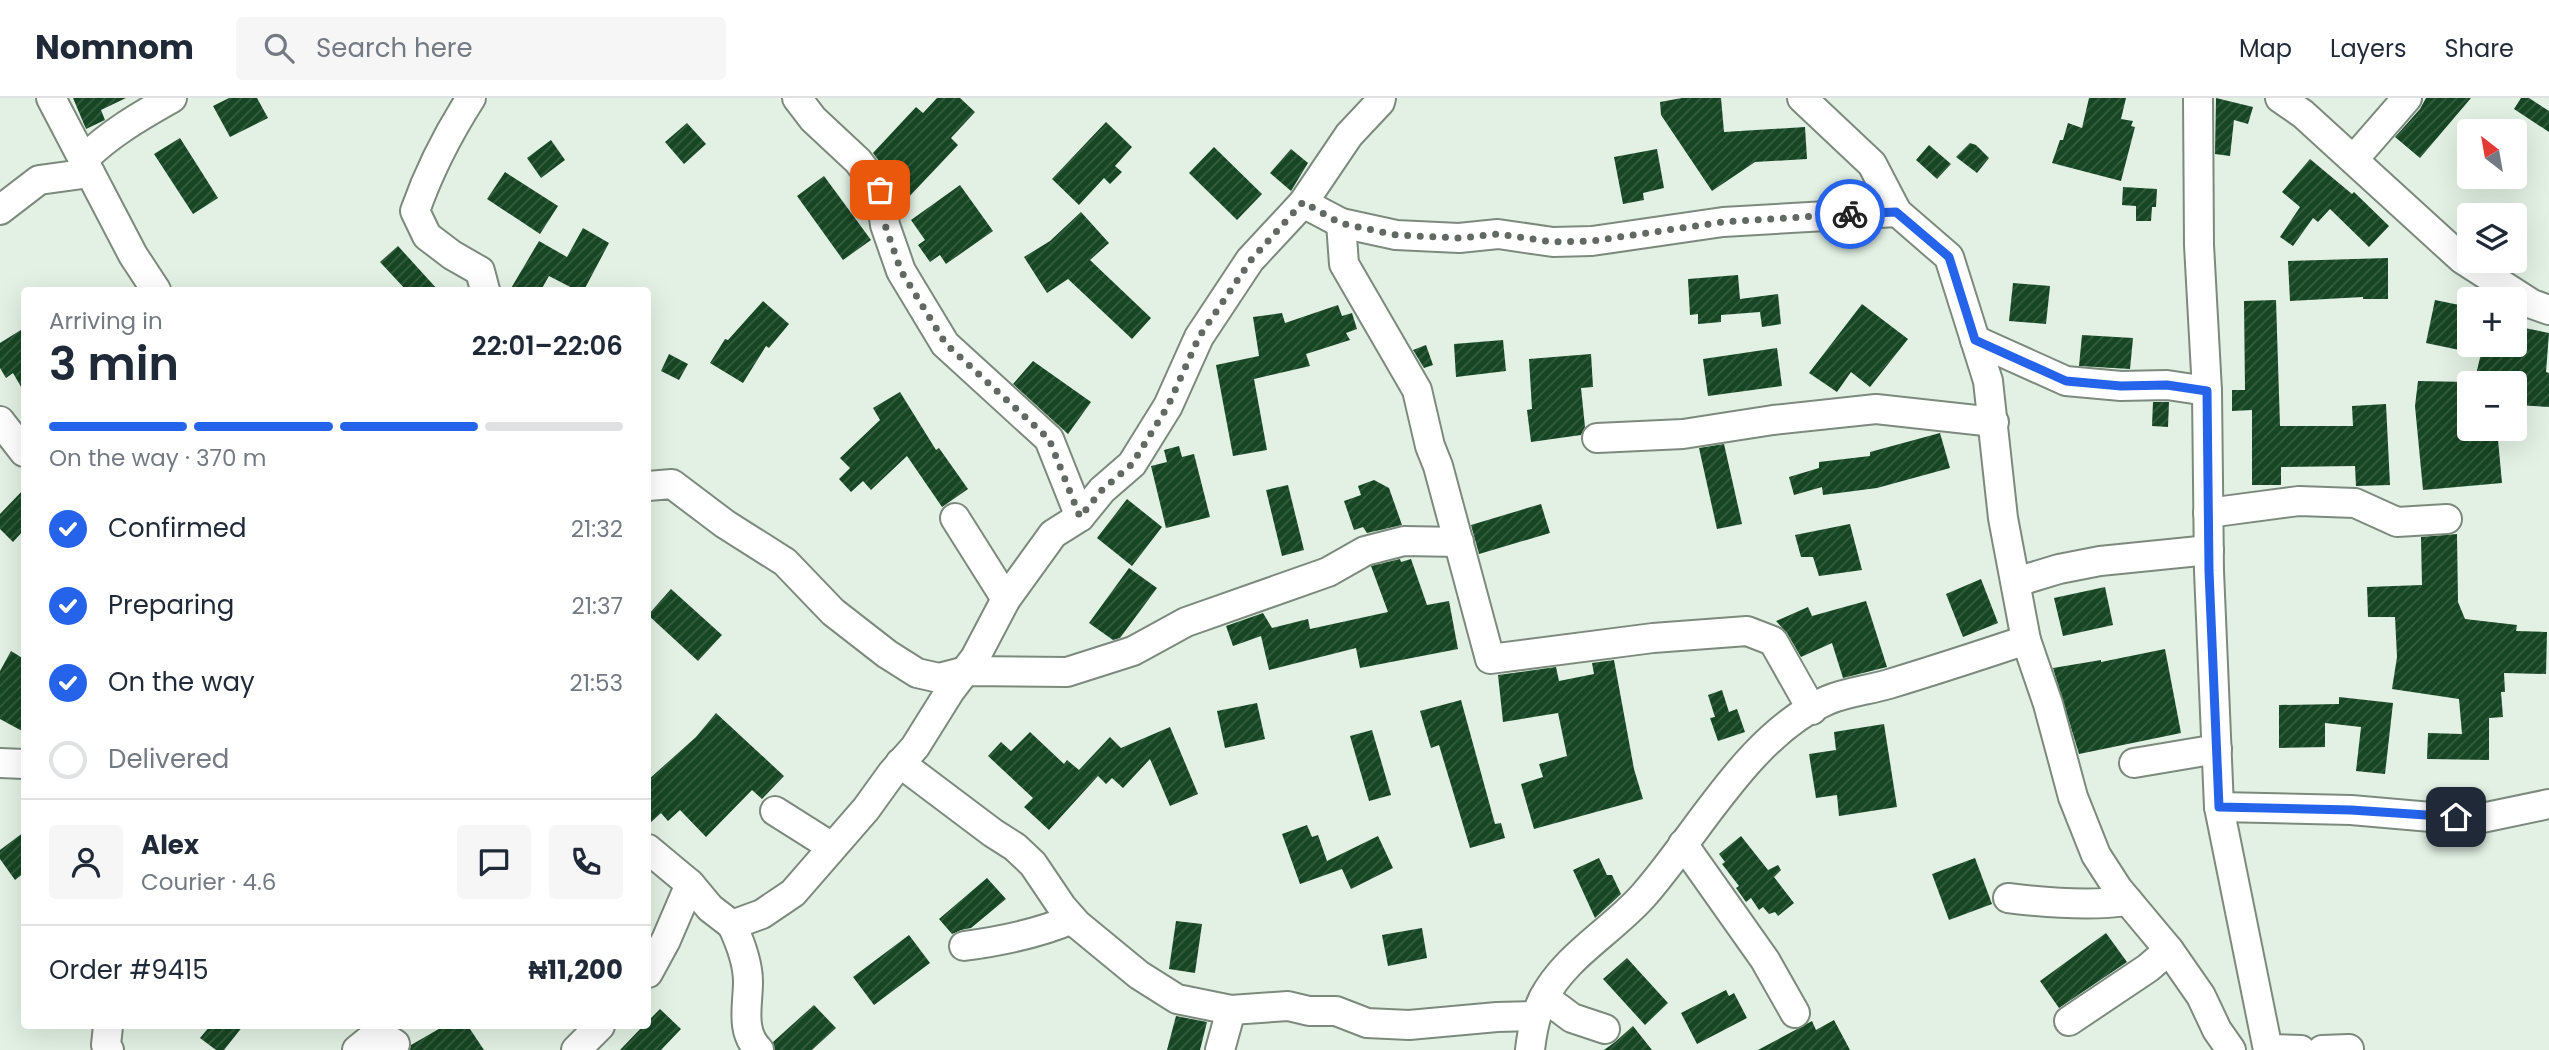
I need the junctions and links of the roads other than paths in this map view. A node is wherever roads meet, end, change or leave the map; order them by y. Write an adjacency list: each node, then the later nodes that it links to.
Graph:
1 (51, 98): 11 (street)
2 (172, 98): 11 (street)
3 (471, 98): 17 (street)
4 (797, 98): 27 (street)
5 (1381, 98): 12 (street)
6 (1802, 98): 14 (street)
7 (2198, 98): 20 (street)
8 (2280, 98): 10 (street)
9 (2407, 98): 10 (street)
10 (2354, 159): 18 (street)
11 (87, 167): 13 (street); 16 (street)
12 (1303, 202): 15 (street); 27 (street)
13 (0, 210)
14 (1896, 212): 15 (street); 19 (street)
15 (1340, 223): 30 (street)
16 (154, 287)
17 (484, 287)
18 (2549, 310)
19 (1975, 340): 20 (street); 22 (street)
20 (2207, 391): 26 (street)
21 (0, 421): 24 (street)
22 (1994, 422): 23 (street); 32 (street)
23 (1597, 438)
24 (21, 448)
25 (651, 486): 35 (street)
26 (2208, 513): 29 (street); 31 (street)
27 (1080, 517): 33 (street)
28 (955, 518): 33 (street)
29 (2447, 519)
30 (1459, 542): 35 (street); 36 (street)
31 (2209, 550): 32 (street); 37 (street)
32 (2015, 582): 34 (street)
33 (1006, 599): 35 (street)
34 (2026, 640): 36 (street); 50 (street)
35 (966, 671): 39 (street)
36 (1812, 710): 45 (street)
37 (2217, 749): 40 (street); 43 (street)
38 (0, 763): 41 (street)
39 (900, 763): 46 (street); 51 (street)
40 (2134, 763)
41 (21, 764)
42 (2549, 804): 43 (street)
43 (2219, 807): 64 (street)
44 (775, 811): 46 (street)
45 (1684, 844): 56 (street); 58 (street)
46 (832, 847): 52 (street)
47 (651, 852): 48 (street)
48 (690, 884): 52 (street); 55 (street)
49 (2008, 898): 50 (street)
50 (2128, 901): 54 (street)
51 (1072, 919): 53 (street); 57 (street)
52 (732, 925): 69 (street)
53 (964, 946)
54 (2169, 950): 59 (street); 72 (street)
55 (651, 968)
56 (1540, 1007): 57 (street); 62 (street); 71 (street)
57 (1231, 1010): 70 (street)
58 (1796, 1013)
59 (2069, 1021)
60 (108, 1029): 66 (street)
61 (597, 1029): 68 (street)
62 (1605, 1029)
63 (395, 1044): 67 (street)
64 (2268, 1049): 73 (street)
65 (2348, 1049): 74 (street)
66 (109, 1050)
67 (357, 1050)
68 (576, 1050)
69 (759, 1050)
70 (1220, 1050)
71 (1530, 1050)
72 (2231, 1050)
73 (2301, 1050)
74 (2322, 1050)

